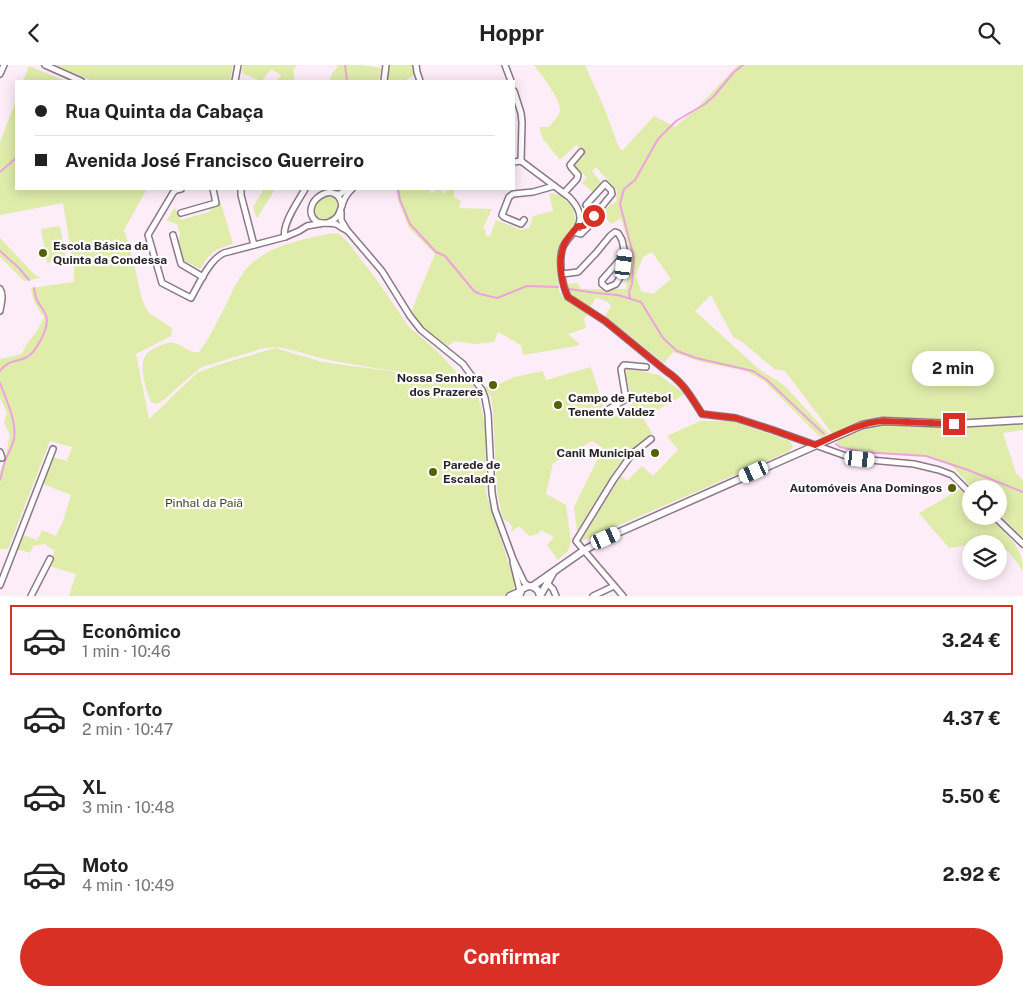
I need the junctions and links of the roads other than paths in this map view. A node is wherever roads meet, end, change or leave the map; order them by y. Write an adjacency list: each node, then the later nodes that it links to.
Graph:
1 (4, 65): 7 (street)
2 (45, 65): 8 (street)
3 (238, 65): 9 (street)
4 (386, 65): 10 (street)
5 (416, 65): 11 (street)
6 (505, 65): 12 (street)
7 (0, 75)
8 (79, 80)
9 (235, 80)
10 (384, 80)
11 (420, 80)
12 (511, 80)
13 (515, 97): 16 (street)
14 (581, 152): 26 (street)
15 (515, 161): 16 (street)
16 (521, 161): 17 (street)
17 (554, 186): 26 (street); 33 (street)
18 (176, 190): 44 (street)
19 (213, 190): 31 (street)
20 (241, 190): 41 (street)
21 (304, 190): 40 (street)
22 (322, 190): 27 (street)
23 (346, 190): 25 (street)
24 (351, 190): 29 (street)
25 (332, 192): 27 (street); 29 (street)
26 (564, 193): 36 (street)
27 (319, 197): 30 (street)
28 (586, 205): 32 (street)
29 (341, 209): 34 (street); 37 (street)
30 (311, 211): 34 (street); 35 (street)
31 (182, 213)
32 (596, 214): 36 (street); 38 (street)
33 (524, 220)
34 (325, 223): 35 (street); 37 (street)
35 (306, 226): 40 (street)
36 (578, 226): 38 (street)
37 (347, 230): 58 (street)
38 (574, 232): 43 (street)
39 (174, 235): 44 (street)
40 (285, 237): 41 (street)
41 (254, 245): 44 (street)
42 (625, 254): 42 (street); 43 (street)
43 (562, 274): 51 (street)
44 (203, 277)
45 (0, 289): 46 (street)
46 (0, 311)
47 (646, 367): 48 (street)
48 (609, 409)
49 (1023, 420): 51 (main road)
50 (651, 439): 56 (street)
51 (815, 445): 53 (street); 56 (main road)
52 (54, 449): 61 (street)
53 (962, 485)
54 (1003, 525): 55 (street)
55 (1023, 544)
56 (582, 551): 59 (main road); 63 (street)
57 (50, 559): 65 (street)
58 (513, 559): 62 (street); 64 (street)
59 (555, 570): 60 (main road); 62 (main road)
60 (547, 583): 67 (main road); 68 (street)
61 (0, 585)
62 (531, 586): 64 (main road); 67 (main road)
63 (614, 586): 69 (street); 70 (street)
64 (519, 593): 66 (main road)
65 (31, 596)
66 (510, 596)
67 (540, 596)
68 (556, 596)
69 (593, 596)
70 (623, 596)

